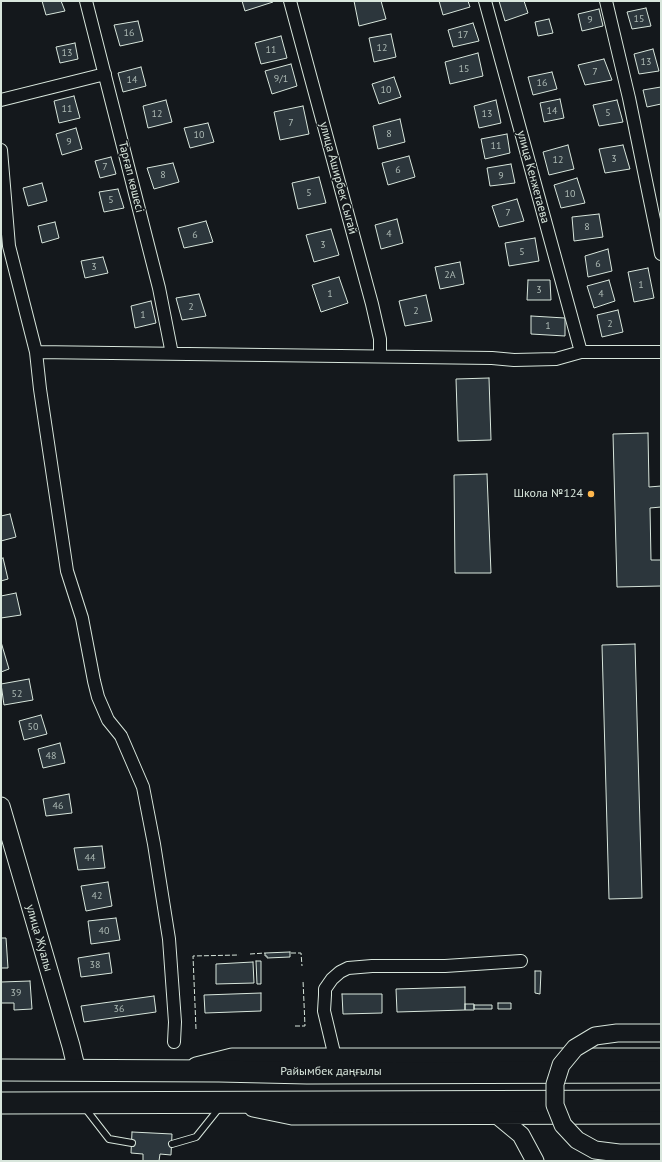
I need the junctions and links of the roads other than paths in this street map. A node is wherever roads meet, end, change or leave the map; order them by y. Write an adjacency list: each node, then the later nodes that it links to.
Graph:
1 (86, 1): 5 (street, Тарғап көшесі)
2 (290, 1): 13 (street, улица Аширбек Сыгай)
3 (485, 1): 10 (street, улица Кенжетаева)
4 (606, 1): 8 (street)
5 (105, 74): 6 (street); 12 (street, Тарғап көшесі)
6 (1, 100)
7 (1, 150): 9 (street)
8 (661, 254)
9 (36, 352): 12 (street); 17 (street)
10 (581, 352): 11 (street); 13 (street)
11 (661, 352)
12 (172, 354): 13 (street)
13 (380, 356)
14 (1, 806): 21 (main road, улица Жуалы)
15 (522, 962): 18 (street)
16 (661, 1033): 33 (main road, bridge)
17 (174, 1042)
18 (335, 1057): 19 (main road); 22 (main road)
19 (661, 1057)
20 (1, 1070): 21 (highway, Райымбек даңғылы)
21 (77, 1071): 22 (highway, Райымбек даңғылы)
22 (173, 1071): 23 (highway, Райымбек даңғылы)
23 (661, 1072)
24 (661, 1101): 25 (highway)
25 (223, 1102): 27 (highway); 29 (main road); 32 (lane)
26 (1, 1103): 27 (highway)
27 (82, 1103): 31 (lane)
28 (661, 1115): 30 (main road)
29 (498, 1116): 30 (main road); 34 (main road)
30 (540, 1116): 34 (main road)
31 (132, 1143)
32 (172, 1144)
33 (661, 1152)
34 (532, 1155)

